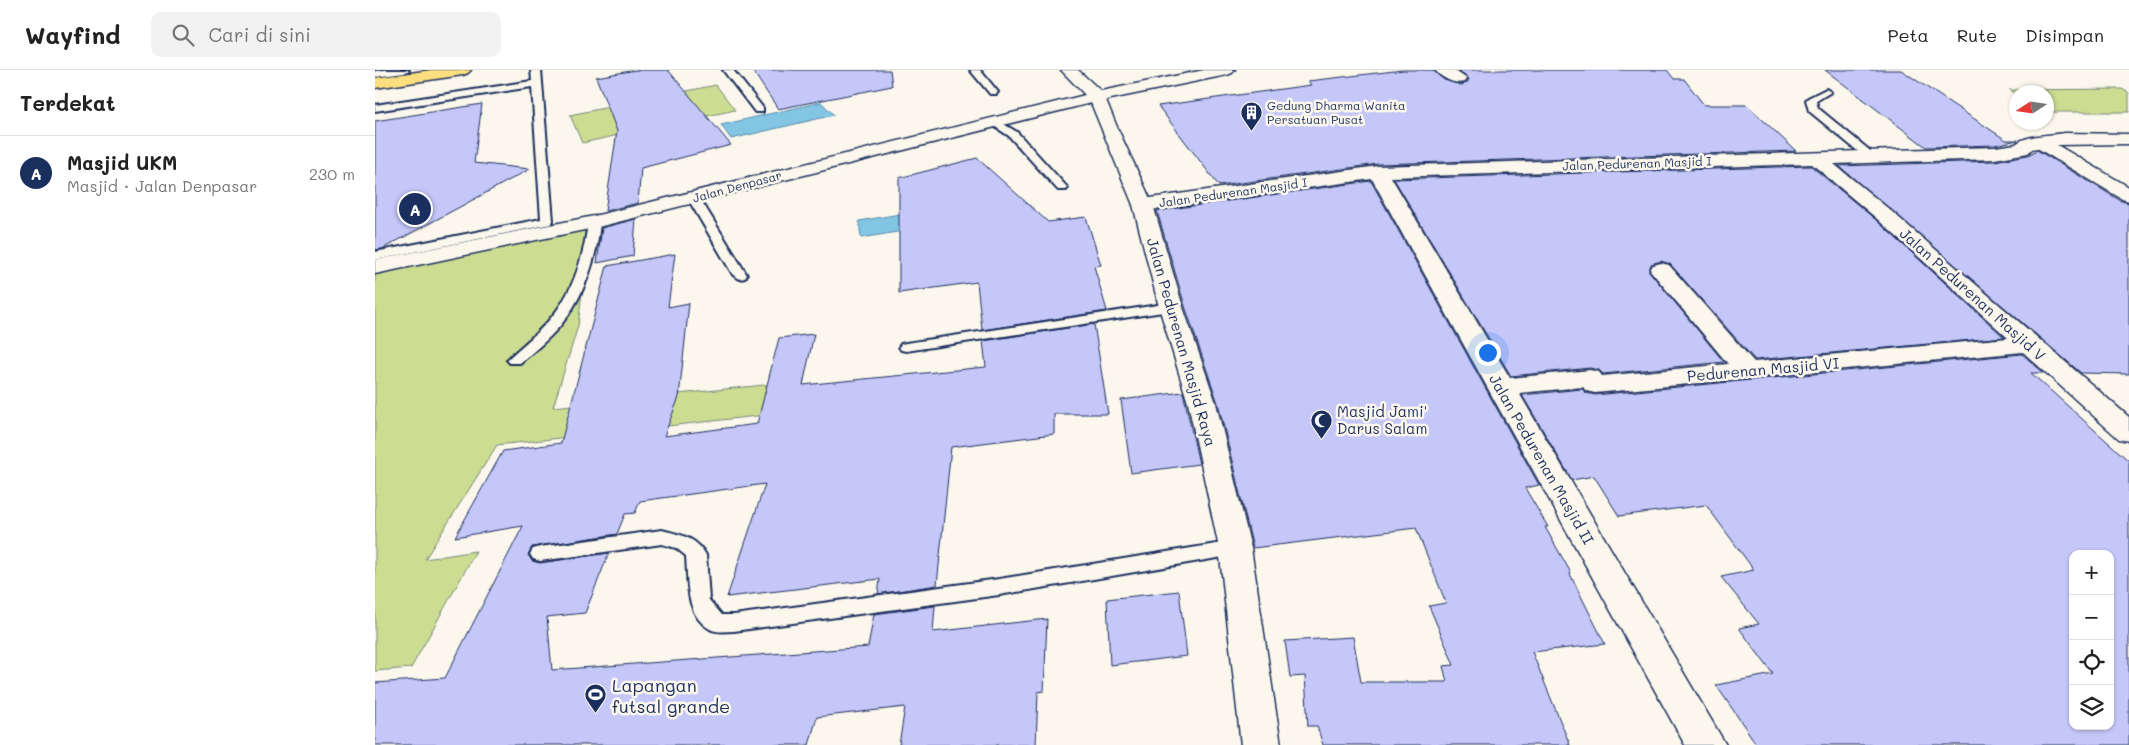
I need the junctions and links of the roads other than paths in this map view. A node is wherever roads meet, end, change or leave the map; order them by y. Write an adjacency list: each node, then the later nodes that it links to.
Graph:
1 (404, 70): 9 (lane)
2 (463, 70): 11 (main road)
3 (536, 70): 12 (lane)
4 (728, 70): 17 (lane)
5 (975, 70): 13 (lane)
6 (1227, 70): 15 (street, Jalan Denpasar)
7 (1443, 70): 10 (street)
8 (1062, 73): 15 (street, Jalan Pedurenan Masjid Raya)
9 (375, 74)
10 (1459, 79)
11 (375, 83)
12 (537, 83): 16 (lane); 30 (lane)
13 (993, 92)
14 (1826, 92): 21 (lane)
15 (1089, 99): 18 (street, Jalan Denpasar); 23 (street, Jalan Pedurenan Masjid Raya); 28 (street, Jalan Pedurenan Masjid Raya)
16 (375, 108)
17 (759, 110)
18 (995, 122): 25 (lane); 27 (street, Jalan Denpasar)
19 (2129, 139): 20 (street, Jalan Pedurenan Masjid I)
20 (2038, 142): 21 (street, Jalan Pedurenan Masjid I); 26 (street)
21 (1870, 156): 22 (street, Jalan Pedurenan Masjid I)
22 (1816, 158): 24 (street, Jalan Pedurenan Masjid I); 35 (street, Jalan Pedurenan Masjid V)
23 (1109, 170)
24 (1378, 172): 28 (street, Jalan Pedurenan Masjid I); 39 (street, Jalan Pedurenan Masjid II)
25 (1062, 188)
26 (2129, 195)
27 (693, 197): 29 (street, Jalan Denpasar); 33 (lane)
28 (1131, 200): 34 (street, Jalan Pedurenan Masjid Raya)
29 (594, 222): 31 (street, Jalan Denpasar); 37 (lane)
30 (375, 256)
31 (375, 267)
32 (1661, 270): 38 (street)
33 (740, 275)
34 (1171, 306): 36 (lane); 41 (street, Jalan Pedurenan Masjid Raya)
35 (2029, 344): 38 (street, Pedurenan Masjid VI); 40 (street, Jalan Pedurenan Masjid V)
36 (906, 347)
37 (515, 360)
38 (1749, 371): 39 (street, Pedurenan Masjid VI)
39 (1501, 387): 44 (street, Jalan Pedurenan Masjid II)
40 (2129, 432)
41 (1235, 548): 42 (lane); 43 (street, Jalan Pedurenan Masjid Raya)
42 (540, 554)
43 (1261, 745)
44 (1707, 745)

